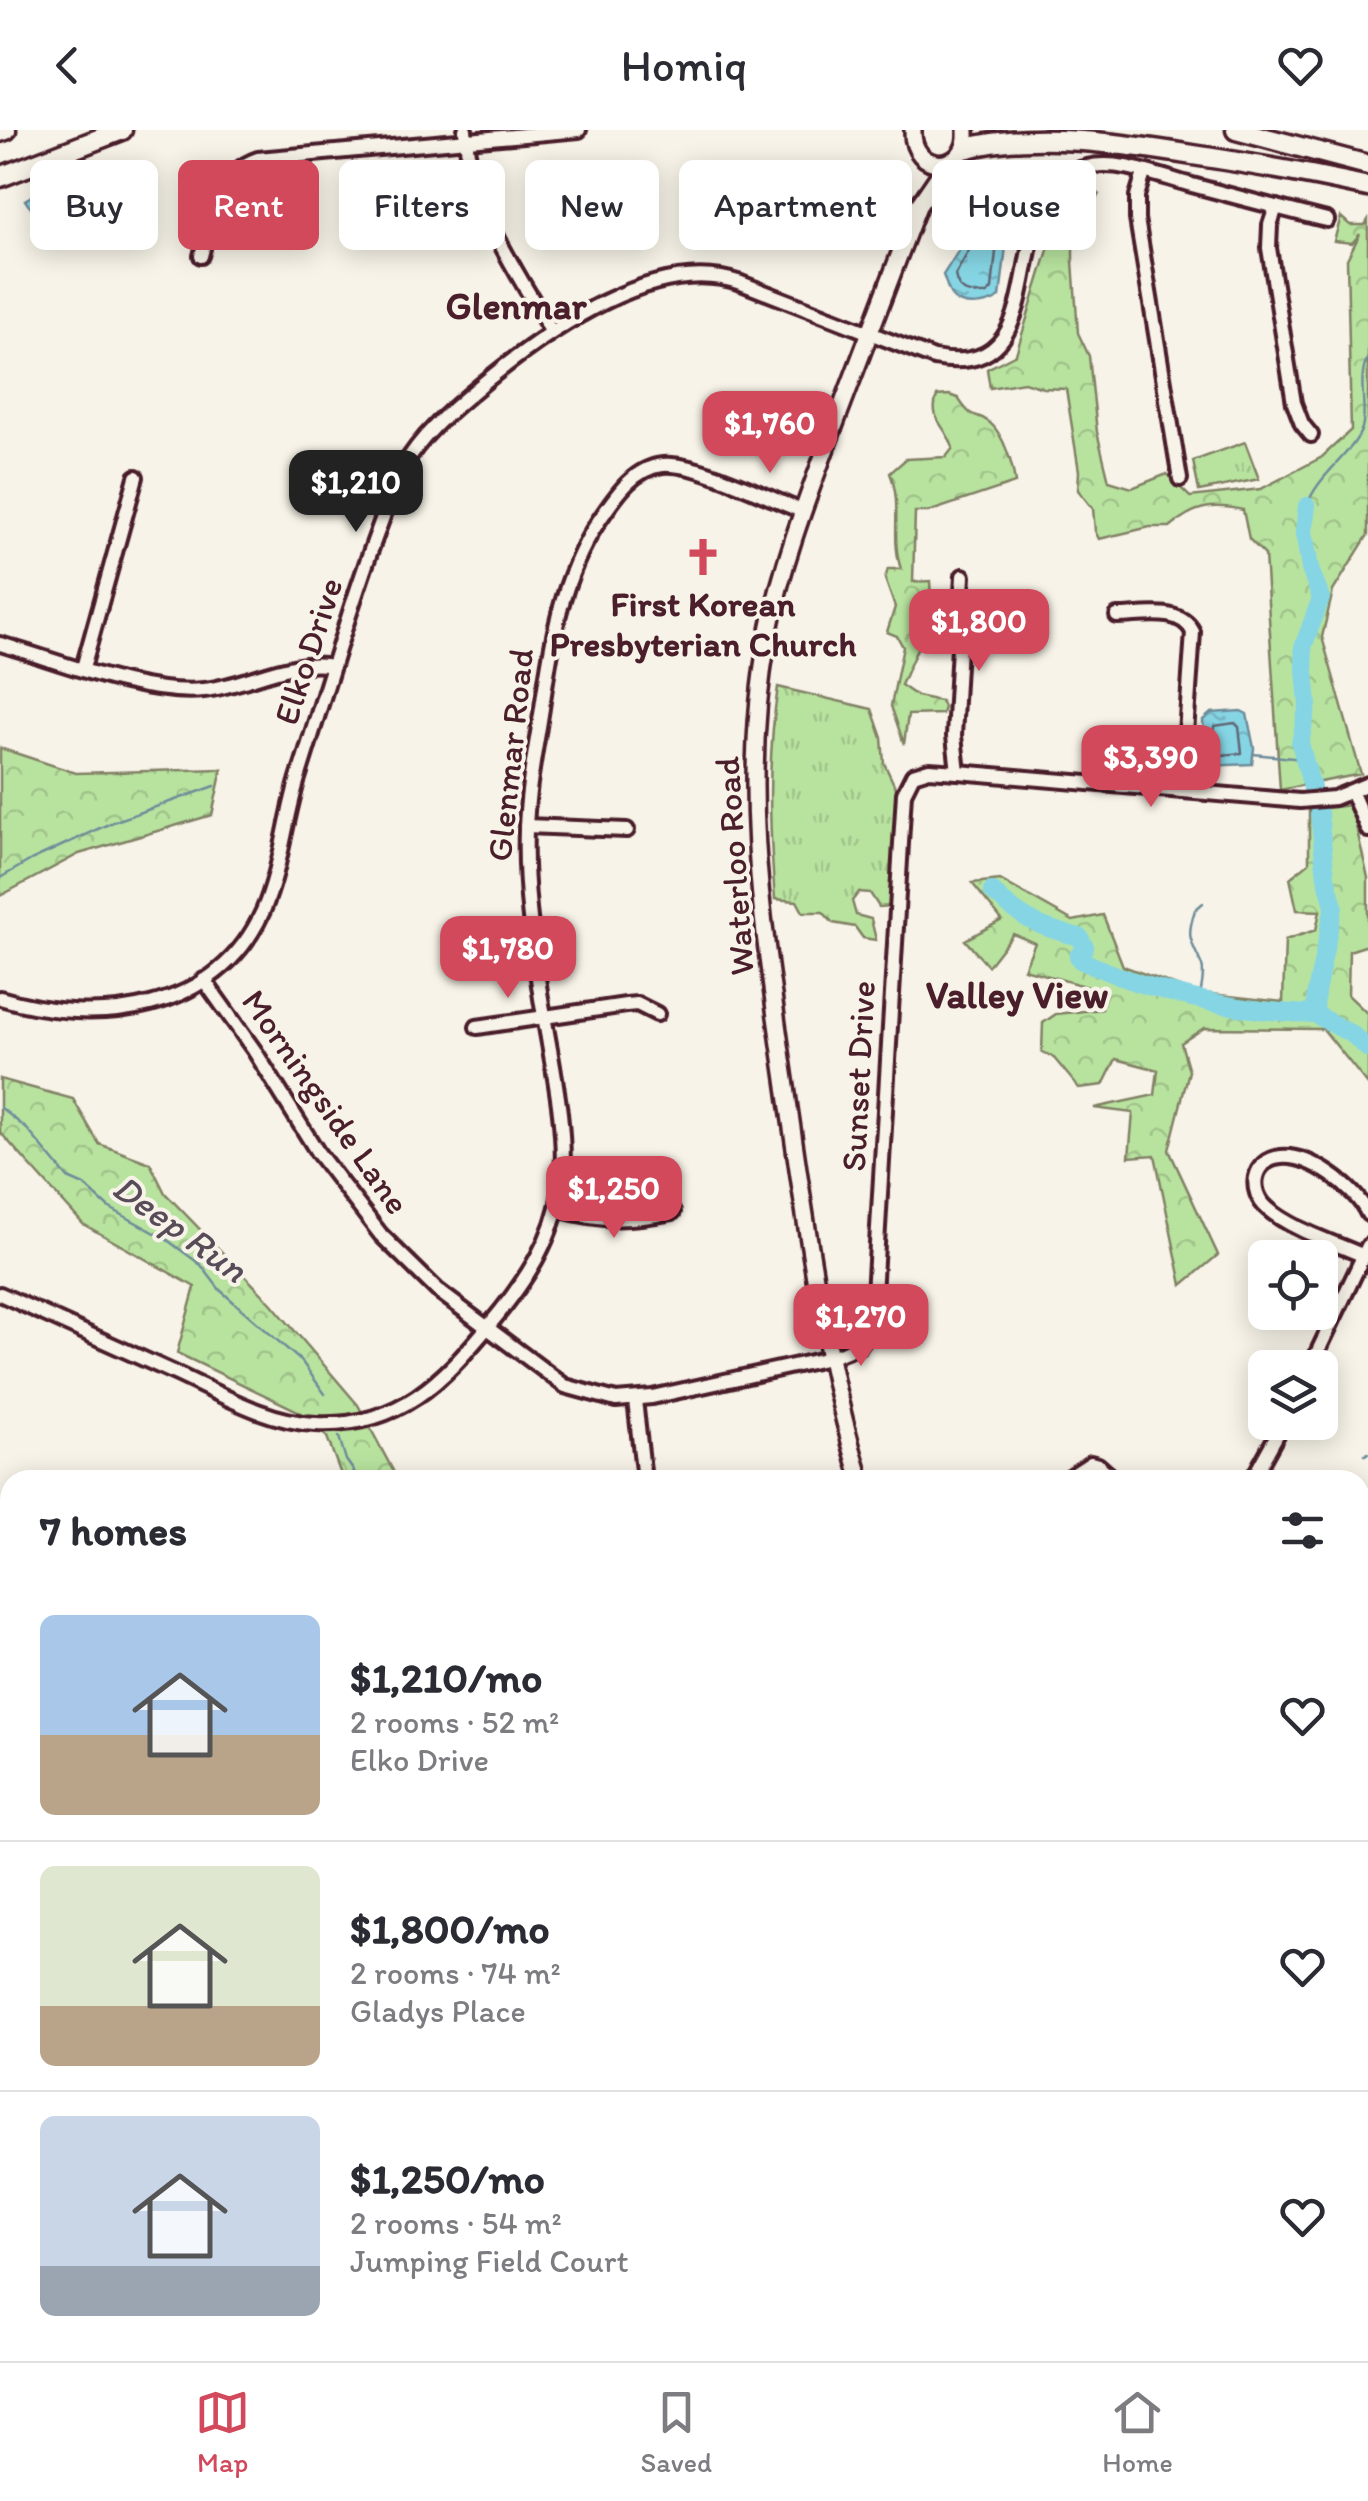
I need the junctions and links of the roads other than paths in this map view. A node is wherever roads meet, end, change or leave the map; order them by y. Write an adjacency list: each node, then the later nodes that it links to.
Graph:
1 (122, 130): 12 (highway)
2 (579, 130): 5 (street)
3 (913, 130): 7 (main road, Waterloo Road)
4 (1236, 130): 10 (highway)
5 (466, 134): 18 (street); 19 (street)
6 (965, 139): 8 (main road, Waterloo Road); 14 (highway)
7 (919, 154): 9 (main road); 15 (main road, Waterloo Road)
8 (949, 160)
9 (932, 163)
10 (1368, 166)
11 (1144, 173): 16 (street, Elko Drive); 20 (street, Elko Drive); 23 (street)
12 (0, 177)
13 (932, 185): 15 (main road, Waterloo Road)
14 (1368, 187)
15 (918, 206): 20 (main road, Waterloo Road)
16 (1276, 207): 17 (street, Elko Drive); 21 (street)
17 (1327, 220)
18 (201, 256)
19 (551, 331): 20 (street, Elko Drive); 28 (street, Elko Drive)
20 (869, 334): 24 (main road, Waterloo Road)
21 (1311, 435)
22 (136, 477): 29 (street)
23 (1180, 479)
24 (802, 512): 34 (street, Glenmar Road); 49 (main road, Waterloo Road)
25 (963, 576): 30 (street)
26 (1117, 616): 32 (street)
27 (0, 644): 29 (street)
28 (333, 666): 29 (street); 37 (street, Elko Drive)
29 (82, 668)
30 (958, 772): 32 (street); 49 (street, Sunset Drive)
31 (1368, 784): 33 (street)
32 (1182, 791): 33 (street)
33 (1352, 792): 36 (street)
34 (526, 826): 35 (street); 40 (street, Glenmar Road)
35 (626, 830)
36 (1368, 830)
37 (204, 980): 38 (street, Elko Drive); 47 (street, Morningside Lane)
38 (0, 998)
39 (657, 1014): 40 (street)
40 (544, 1018): 41 (street); 42 (street, Glenmar Road)
41 (478, 1027)
42 (557, 1208): 43 (street); 47 (street, Glenmar Road)
43 (673, 1212)
44 (1368, 1214): 45 (street)
45 (1366, 1251): 48 (street)
46 (0, 1294): 47 (street, Glenmar Road)
47 (486, 1329): 50 (street, Morningside Lane)
48 (1319, 1350)
49 (829, 1358): 50 (street, Morningside Lane); 53 (main road, Waterloo Road)
50 (635, 1400): 52 (street)
51 (1274, 1440): 56 (street)
52 (643, 1470)
53 (858, 1470)
54 (1080, 1470): 55 (street)
55 (1104, 1470)
56 (1258, 1470)

